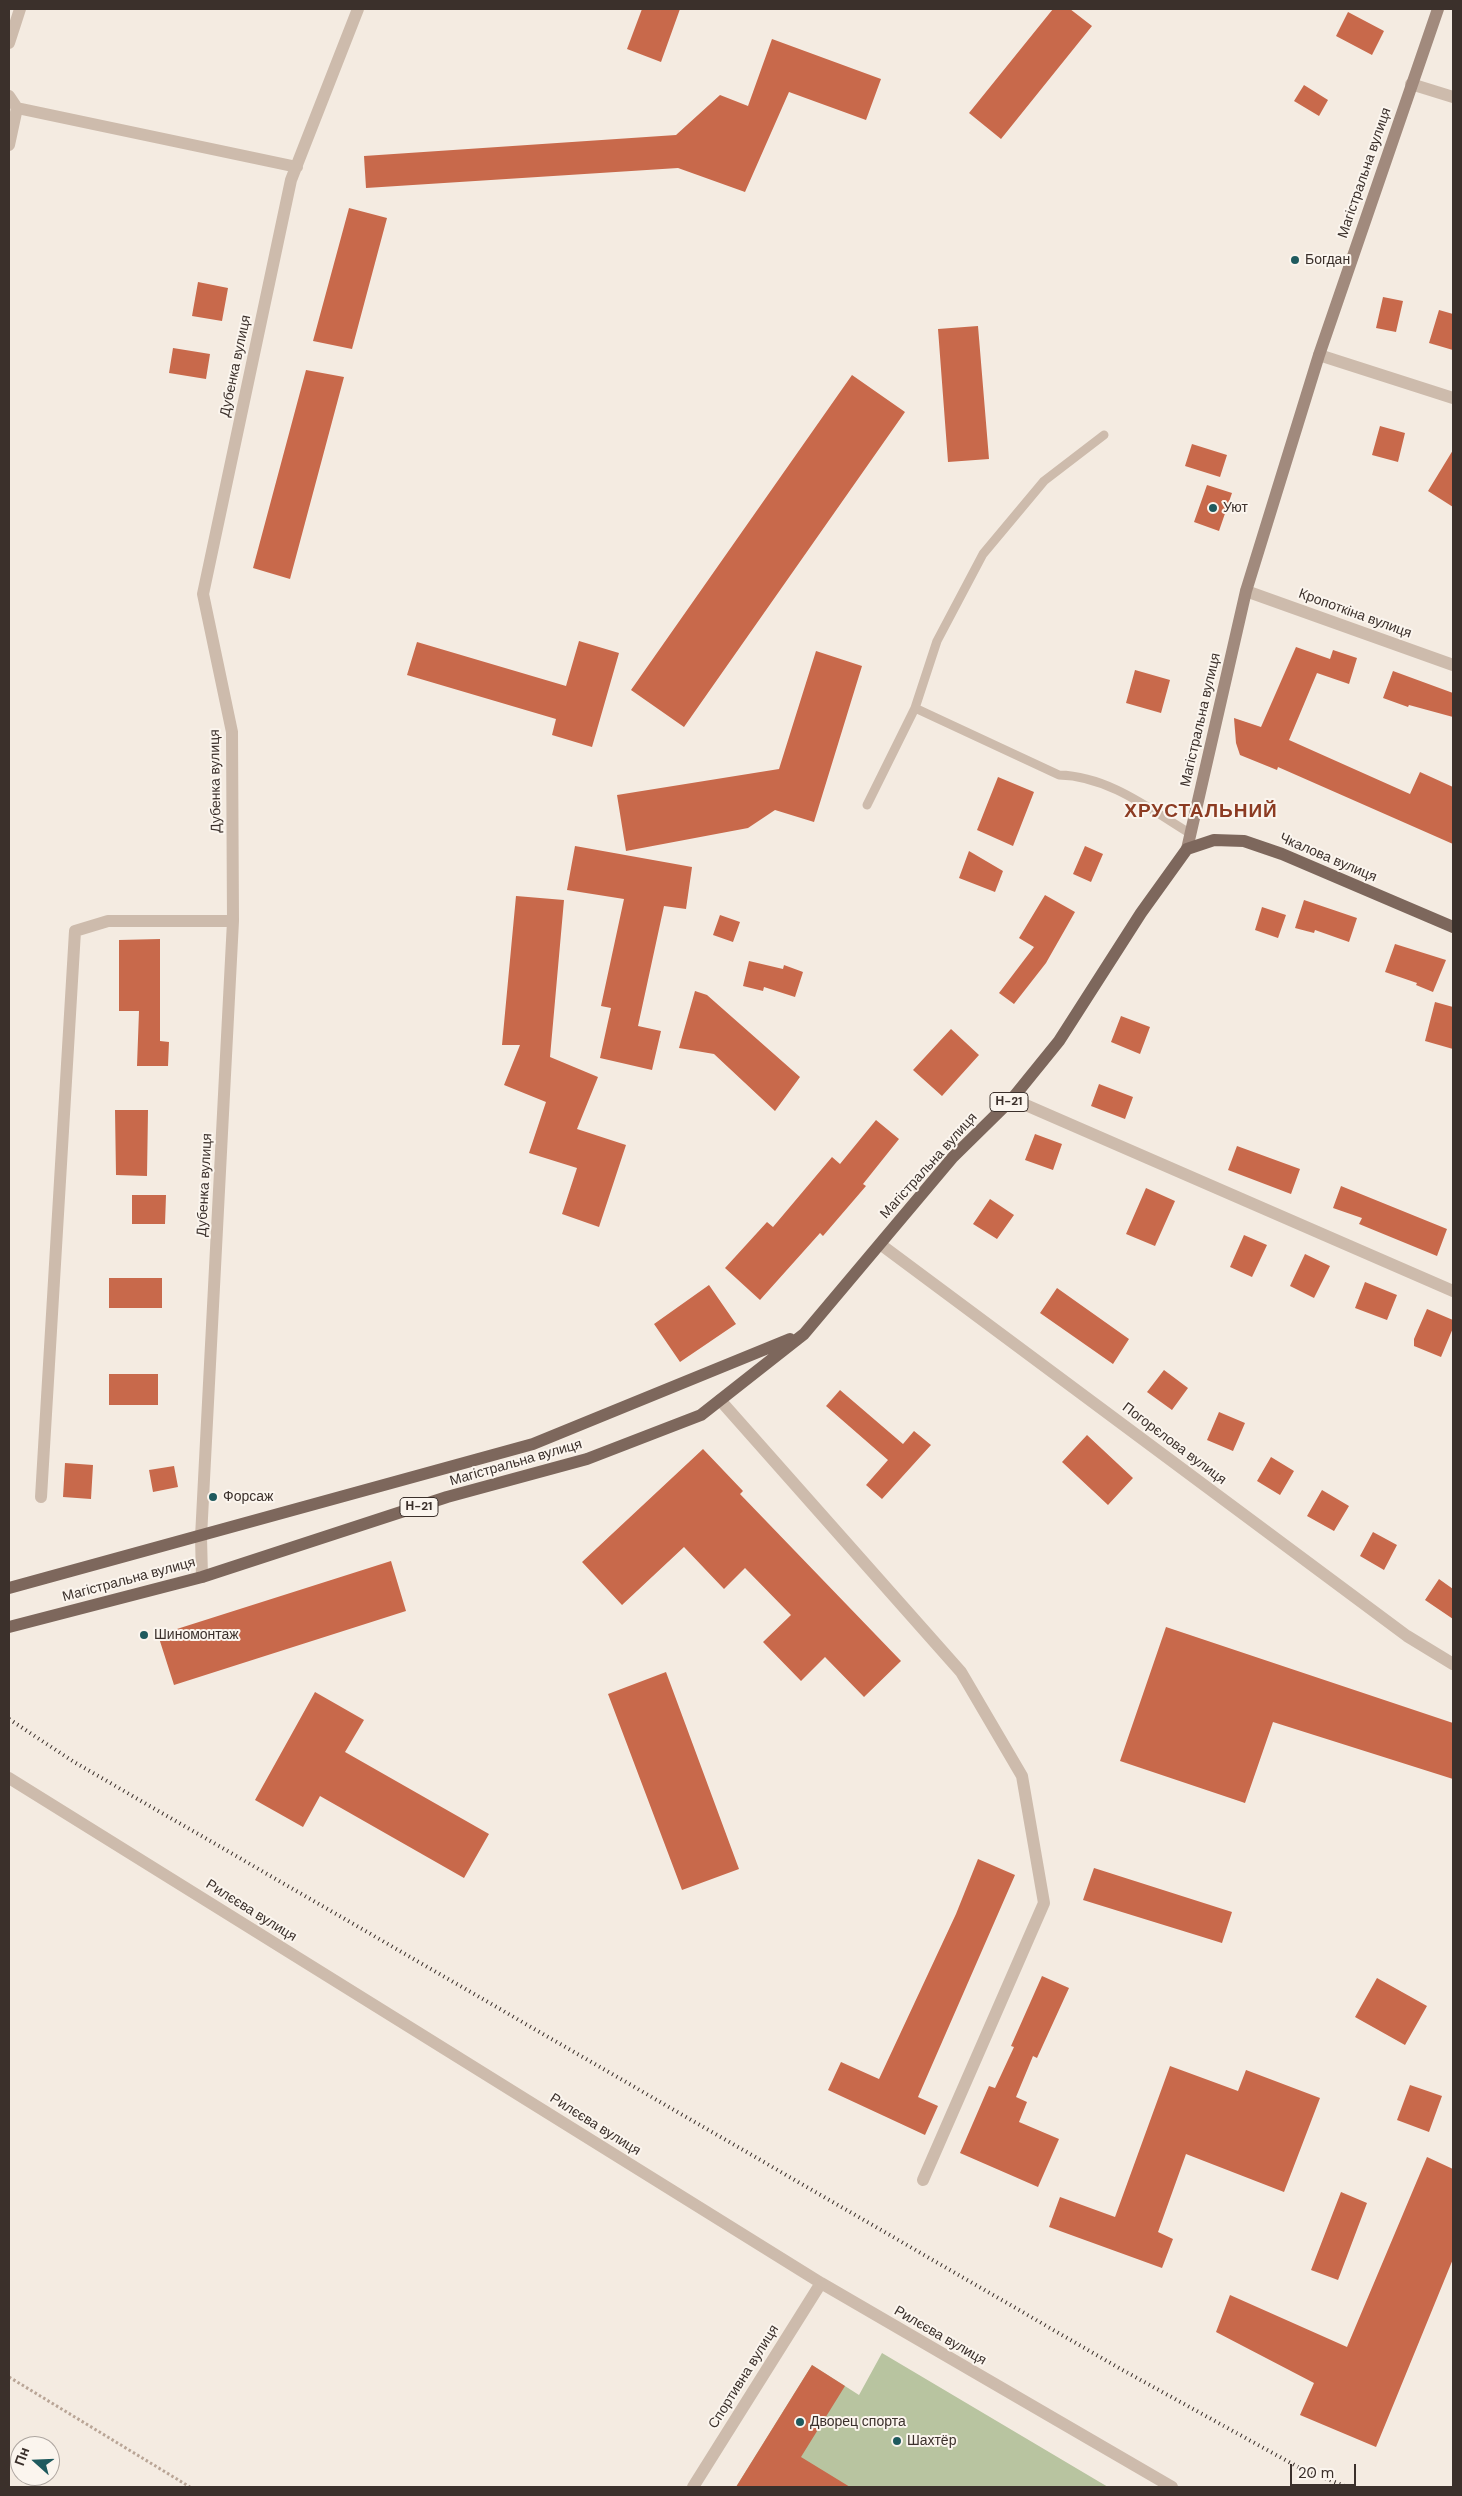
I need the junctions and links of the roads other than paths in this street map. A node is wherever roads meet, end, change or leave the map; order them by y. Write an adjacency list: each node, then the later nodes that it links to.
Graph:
1 (20, 9): 4 (street)
2 (358, 9): 10 (street, Дубенка вулиця)
3 (1438, 9): 5 (street, Магістральна вулиця)
4 (9, 43)
5 (1411, 84): 7 (street); 11 (street, Магістральна вулиця)
6 (9, 96): 8 (street)
7 (1453, 97)
8 (16, 108): 9 (street); 10 (street)
9 (9, 145)
10 (298, 167): 20 (street, Дубенка вулиця)
11 (1319, 355): 12 (street); 14 (street, Магістральна вулиця)
12 (1453, 398)
13 (1104, 435): 16 (lane)
14 (1246, 591): 15 (street, Кропоткіна вулиця); 18 (street, Магістральна вулиця)
15 (1453, 665)
16 (915, 708): 17 (lane); 18 (lane)
17 (867, 806)
18 (1190, 834): 19 (street, Магістральна вулиця)
19 (1187, 849): 21 (main road, Чкалова вулиця); 22 (main road, Магістральна вулиця / Н-21)
20 (233, 921): 27 (street); 28 (street, Дубенка вулиця)
21 (1453, 927)
22 (1012, 1099): 23 (main road, Магістральна вулиця / Н-21); 24 (street)
23 (880, 1244): 25 (main road, Магістральна вулиця / Н-21); 32 (street, Погорєлова вулиця)
24 (1453, 1292)
25 (804, 1334): 26 (main road, Магістральна вулиця / Н-21); 28 (main road, Магістральна вулиця)
26 (720, 1400): 29 (main road, Магістральна вулиця / Н-21); 34 (street)
27 (41, 1497)
28 (201, 1537): 29 (street, Дубенка вулиця); 30 (main road, Магістральна вулиця)
29 (202, 1577): 31 (main road, Магістральна вулиця / Н-21)
30 (9, 1588)
31 (9, 1627)
32 (1453, 1664)
33 (9, 1778): 35 (street, Рилєєва вулиця)
34 (923, 2180)
35 (820, 2283): 36 (street, Спортивна вулиця); 37 (street, Рилєєва вулиця)
36 (694, 2487)
37 (1172, 2487)

